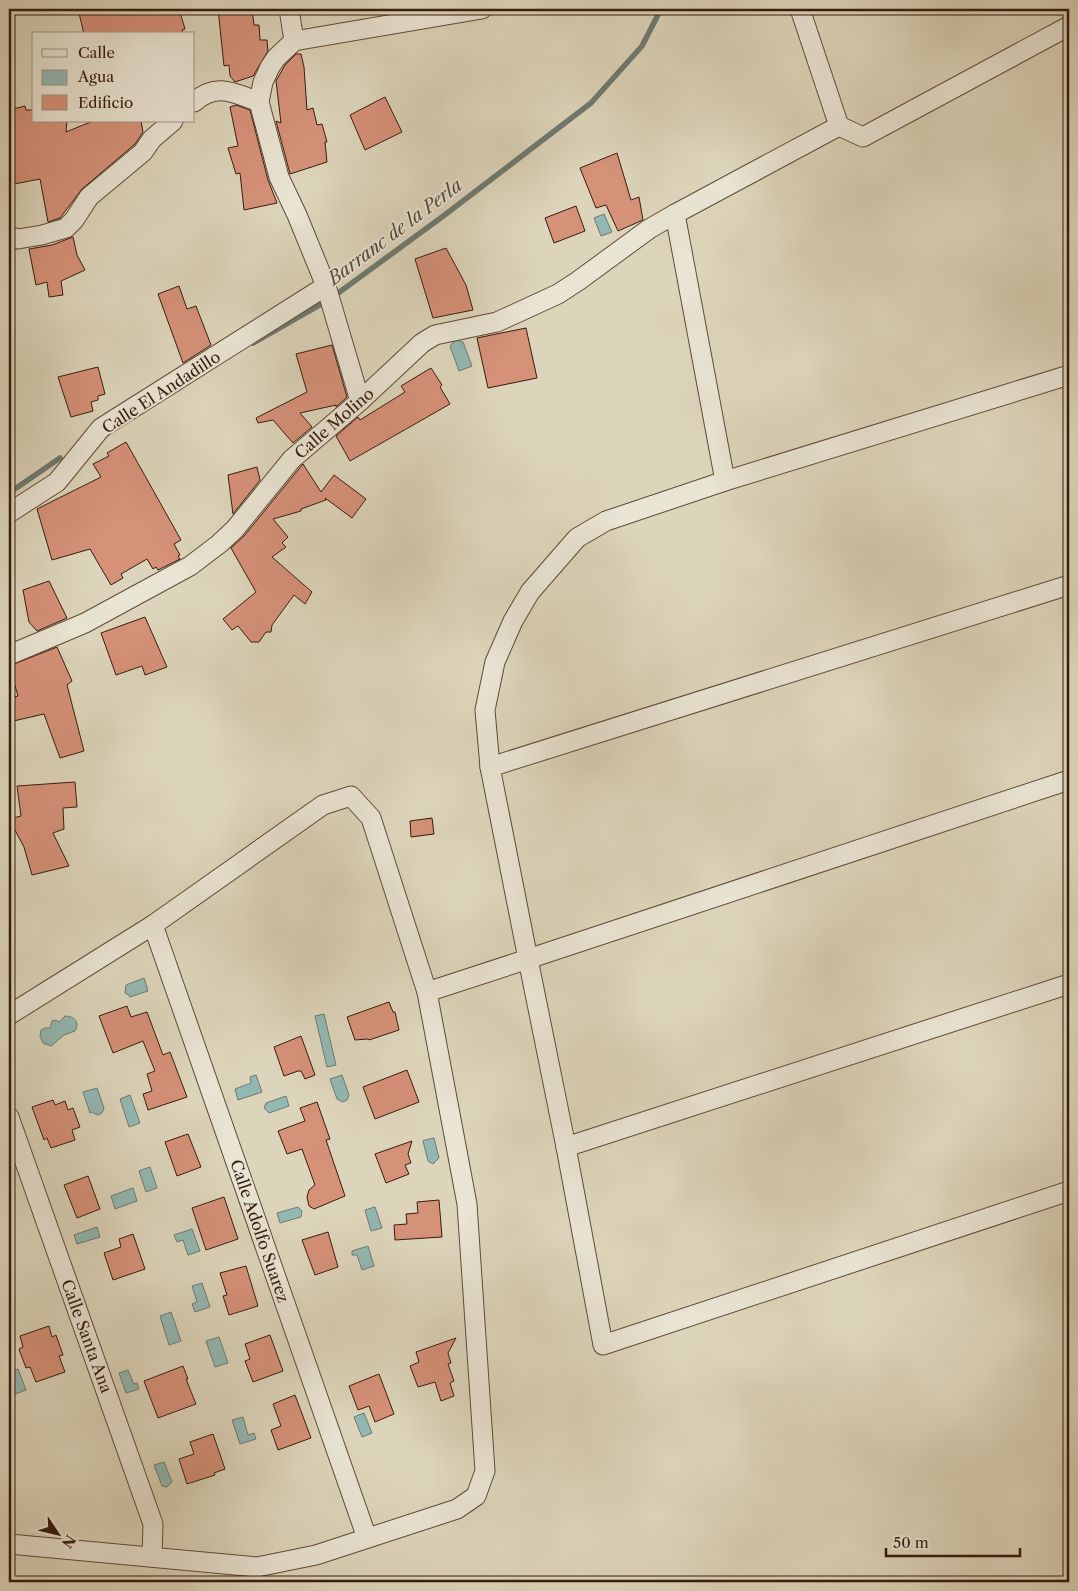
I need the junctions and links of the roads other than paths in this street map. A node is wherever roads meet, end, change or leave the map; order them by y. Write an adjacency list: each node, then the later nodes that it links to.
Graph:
1 (289, 9): 5 (street)
2 (482, 9): 5 (street)
3 (800, 9): 9 (street)
4 (1069, 26): 9 (street)
5 (294, 41): 7 (street)
6 (195, 101): 7 (street)
7 (259, 102): 12 (street)
8 (171, 122): 11 (street)
9 (840, 126): 10 (street, Calle Molino)
10 (675, 214): 14 (street, Calle Molino); 15 (street)
11 (9, 236)
12 (326, 286): 14 (street); 16 (street, Calle El Andadillo)
13 (1069, 375): 15 (street)
14 (360, 401): 18 (street, Calle Molino)
15 (725, 482): 19 (street)
16 (9, 513)
17 (1069, 585): 19 (street)
18 (9, 655)
19 (490, 767): 22 (street)
20 (1069, 780): 22 (street)
21 (153, 925): 24 (street); 25 (street); 29 (street, Calle Adolfo Suarez)
22 (528, 958): 24 (street); 27 (street)
23 (1069, 984): 27 (street)
24 (427, 992): 29 (street)
25 (9, 1014)
26 (9, 1117): 31 (street, Calle Santa Ana)
27 (566, 1147): 28 (street)
28 (1069, 1191)
29 (367, 1538): 31 (street)
30 (9, 1544): 31 (street)
31 (152, 1557)

